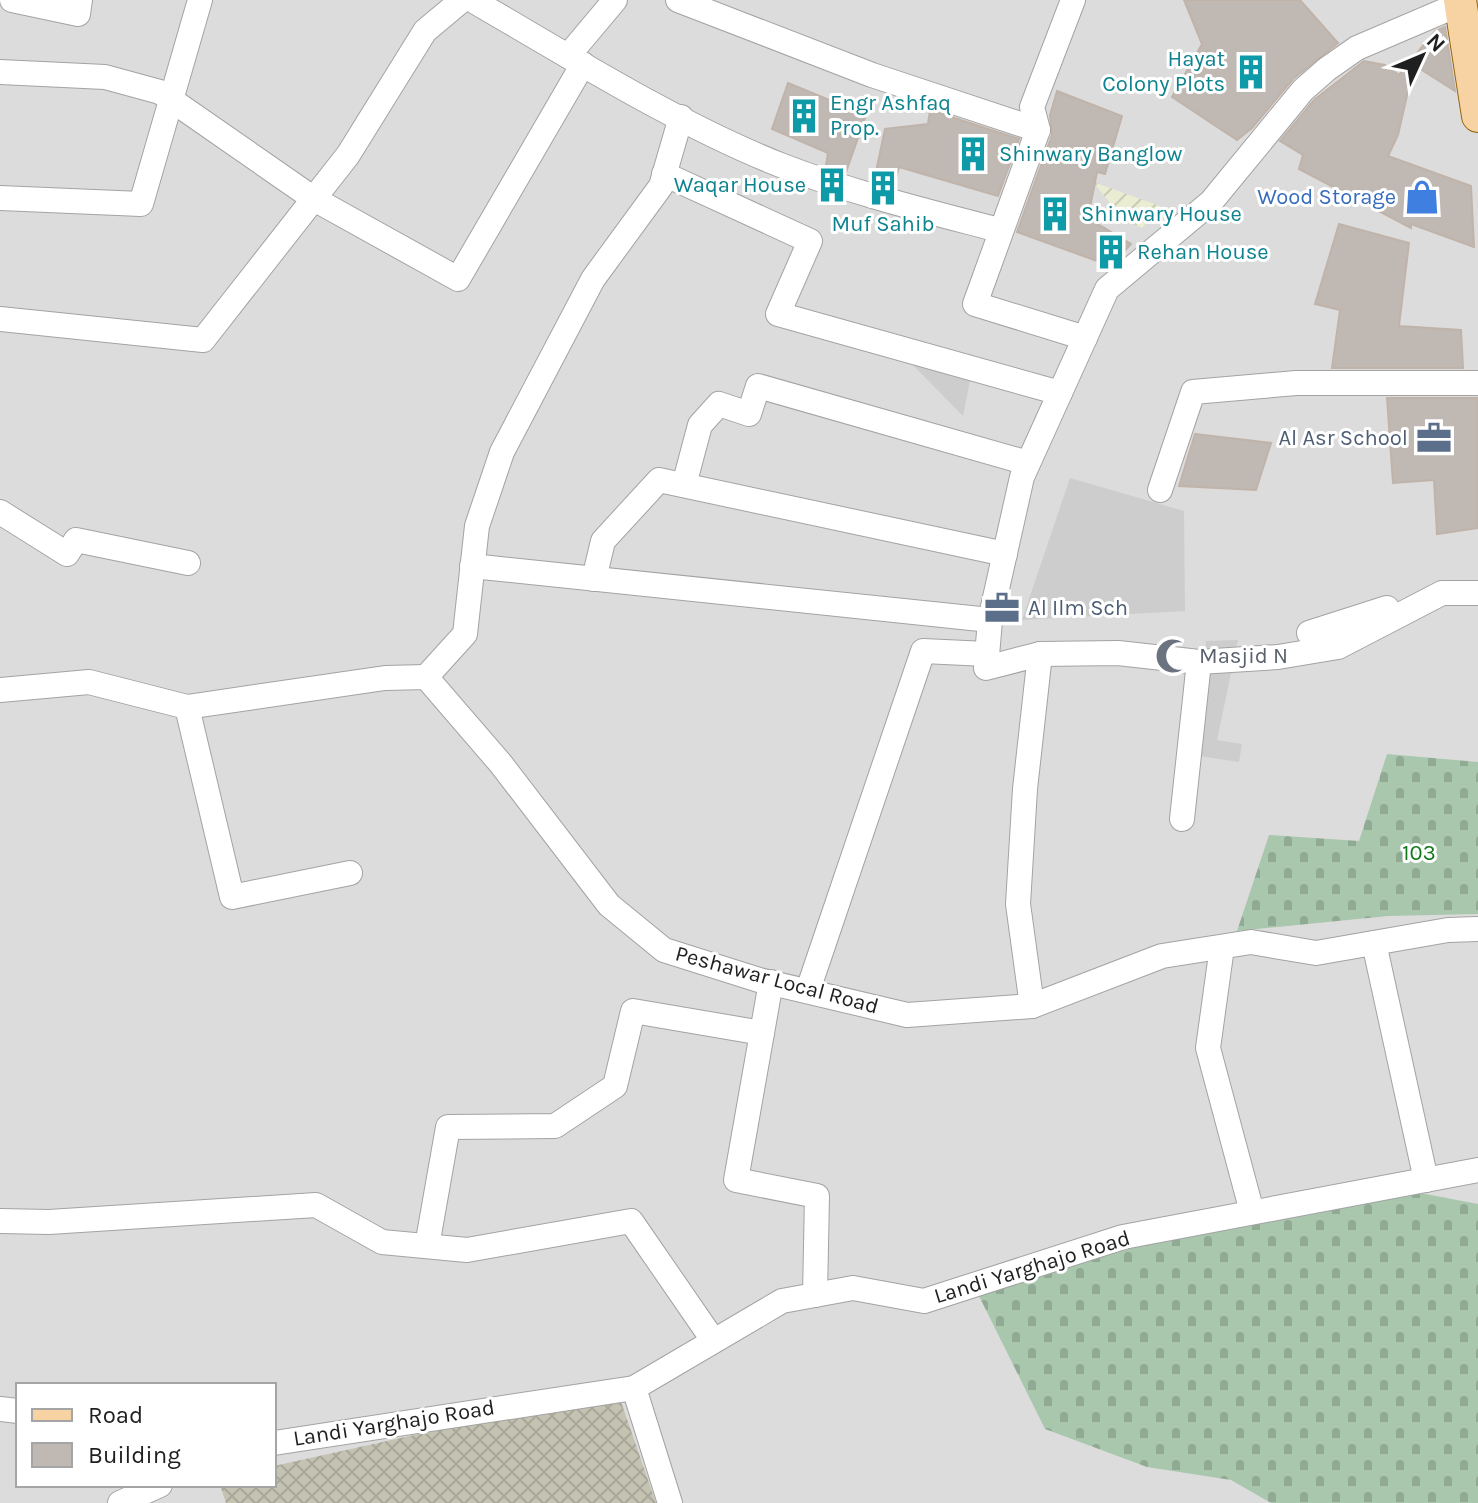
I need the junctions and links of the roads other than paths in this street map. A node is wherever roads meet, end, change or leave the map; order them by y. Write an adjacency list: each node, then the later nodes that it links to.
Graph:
1 (12, 0): 2 (street)
2 (80, 0)
3 (200, 0): 12 (street)
4 (462, 0): 18 (street)
5 (472, 0): 10 (street)
6 (615, 0): 10 (street)
7 (678, 0): 15 (street)
8 (1066, 2): 15 (street)
9 (1460, 2): 13 (main road); 21 (street)
10 (575, 60): 14 (street); 18 (street)
11 (0, 72): 12 (street)
12 (173, 100): 17 (street); 18 (street)
13 (1478, 116)
14 (681, 117): 16 (street); 19 (street)
15 (1038, 130): 19 (street)
16 (664, 174): 23 (street); 30 (street)
17 (0, 198)
18 (314, 199): 20 (street)
19 (999, 230): 21 (street)
20 (0, 319)
21 (1085, 338): 23 (street)
22 (1478, 383): 26 (street)
23 (1060, 393): 24 (street)
24 (1028, 463): 25 (street); 28 (street)
25 (684, 485): 28 (street); 31 (street)
26 (1160, 490)
27 (0, 512): 29 (street)
28 (1005, 554): 34 (street)
29 (188, 563)
30 (472, 566): 31 (street); 39 (street)
31 (594, 579): 34 (street)
32 (1478, 579): 35 (street)
33 (1478, 593): 38 (street)
34 (990, 620): 36 (street)
35 (1309, 633)
36 (987, 654): 37 (street); 48 (street)
37 (1040, 654): 38 (street); 49 (street)
38 (1199, 662): 42 (street)
39 (426, 677): 41 (street); 47 (street, Peshawar Local Road)
40 (0, 690): 41 (street)
41 (187, 707): 43 (street)
42 (1182, 819)
43 (350, 873)
44 (1478, 929): 45 (street, Peshawar Local Road)
45 (1374, 943): 46 (street, Peshawar Local Road); 52 (street)
46 (1222, 947): 49 (street, Peshawar Local Road); 53 (street)
47 (771, 982): 48 (street, Peshawar Local Road); 50 (street)
48 (808, 990): 49 (street, Peshawar Local Road)
49 (1032, 1006)
50 (762, 1033): 55 (street); 56 (street)
51 (1478, 1170): 52 (street, Landi Yarghajo Road)
52 (1426, 1180): 53 (street, Landi Yarghajo Road)
53 (1252, 1212): 56 (street, Landi Yarghajo Road)
54 (0, 1221): 55 (street)
55 (427, 1246): 57 (street)
56 (815, 1295): 57 (street, Landi Yarghajo Road)
57 (713, 1340): 58 (street, Landi Yarghajo Road)
58 (634, 1388): 59 (street, Landi Yarghajo Road); 62 (street)
59 (276, 1443)
60 (156, 1487): 61 (street)
61 (120, 1503)
62 (670, 1503)

